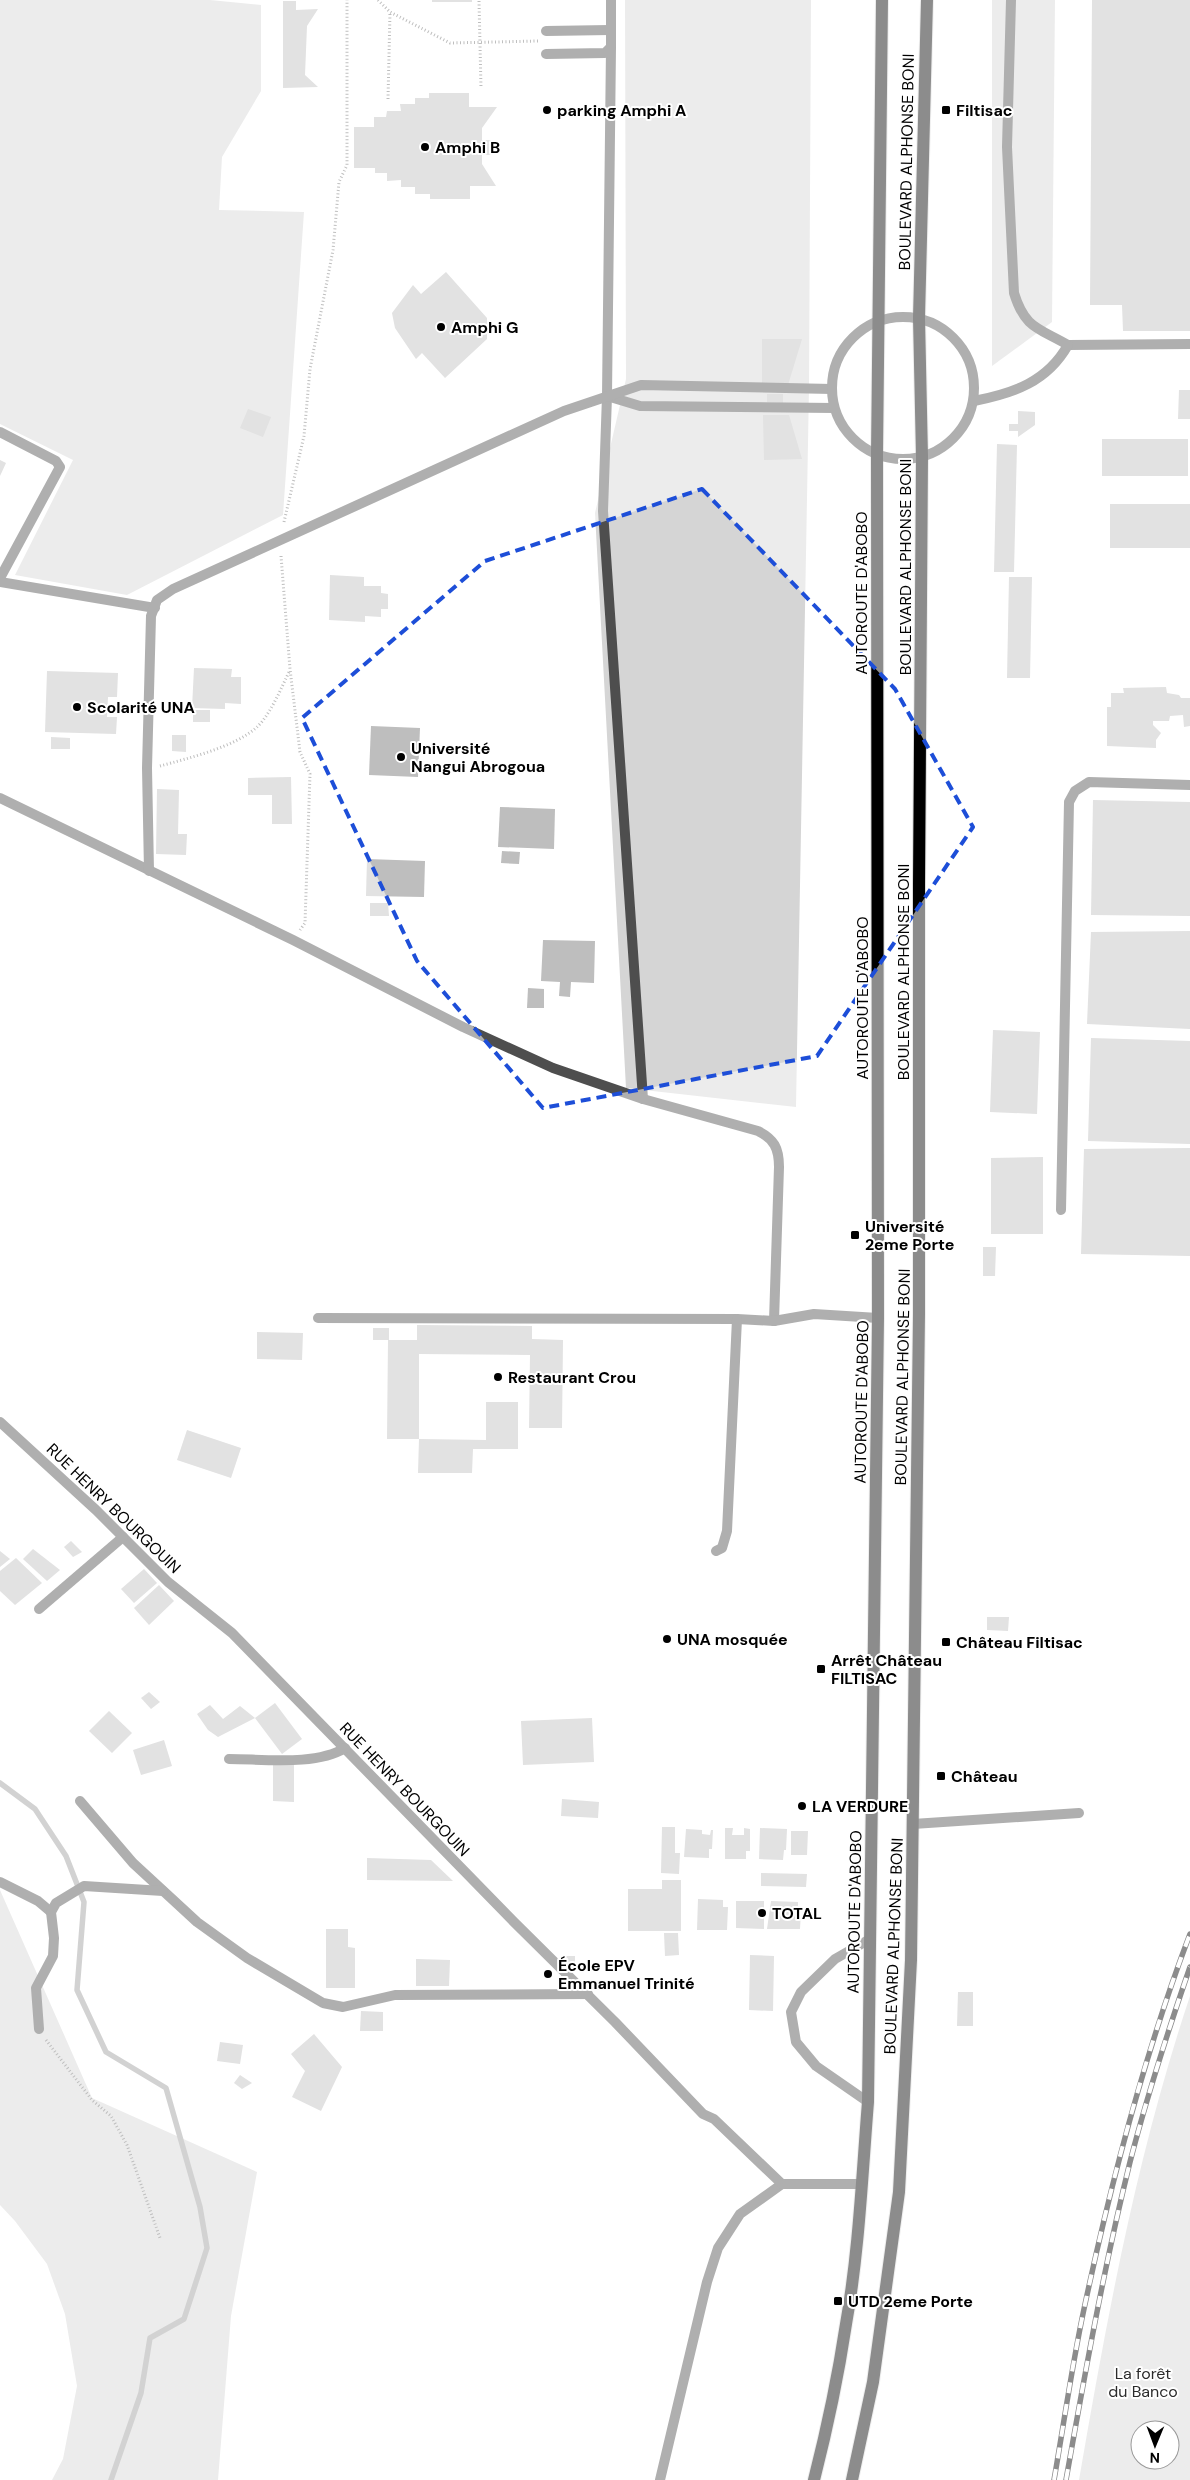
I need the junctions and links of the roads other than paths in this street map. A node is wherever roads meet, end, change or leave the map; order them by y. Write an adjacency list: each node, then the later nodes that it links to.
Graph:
1 (611, 0): 5 (street)
2 (882, 0): 10 (main road, BOULEVARD ALPHONSE BONI)
3 (927, 0): 9 (main road, BOULEVARD ALPHONSE BONI)
4 (1010, 0): 12 (street)
5 (610, 30): 6 (street); 7 (street)
6 (546, 36)
7 (611, 47): 8 (street); 14 (street)
8 (546, 54)
9 (919, 318): 10 (street); 15 (street); 19 (main road, BOULEVARD ALPHONSE BONI)
10 (880, 320): 13 (street); 18 (main road, AUTOROUTE D'ABOBO)
11 (1190, 344): 12 (street)
12 (1068, 345): 15 (street)
13 (832, 389): 14 (street); 16 (street)
14 (607, 396): 16 (street); 21 (street); 25 (street)
15 (974, 401): 19 (street)
16 (834, 408): 18 (street)
17 (0, 432): 20 (street)
18 (877, 454): 19 (street); 28 (main road, AUTOROUTE D'ABOBO)
19 (922, 457): 39 (main road, BOULEVARD ALPHONSE BONI)
20 (0, 580): 21 (street)
21 (154, 608): 24 (street)
22 (1190, 785): 26 (street)
23 (0, 798): 24 (street)
24 (149, 871): 25 (street)
25 (642, 1099): 30 (street)
26 (1061, 1210)
27 (318, 1318): 29 (street)
28 (878, 1318): 30 (street); 43 (main road, AUTOROUTE D'ABOBO)
29 (737, 1319): 30 (street); 33 (street)
30 (774, 1321)
31 (0, 1422): 32 (street, RUE HENRY BOURGOUIN)
32 (123, 1537): 34 (street); 35 (street, RUE HENRY BOURGOUIN)
33 (716, 1551)
34 (39, 1610)
35 (344, 1748): 36 (street); 44 (street, RUE HENRY BOURGOUIN)
36 (229, 1759)
37 (80, 1801): 41 (street)
38 (1079, 1813): 39 (street)
39 (912, 1824): 51 (main road, BOULEVARD ALPHONSE BONI)
40 (0, 1882): 42 (street)
41 (164, 1892): 42 (street); 44 (street)
42 (54, 1908): 45 (street)
43 (870, 1939): 46 (main road, AUTOROUTE D'ABOBO); 46 (street)
44 (588, 1994): 47 (street, RUE HENRY BOURGOUIN)
45 (40, 2029)
46 (868, 2102): 48 (main road, AUTOROUTE D'ABOBO)
47 (782, 2184): 48 (street); 49 (street)
48 (862, 2184): 50 (main road, AUTOROUTE D'ABOBO)
49 (660, 2480)
50 (814, 2480)
51 (852, 2480)

